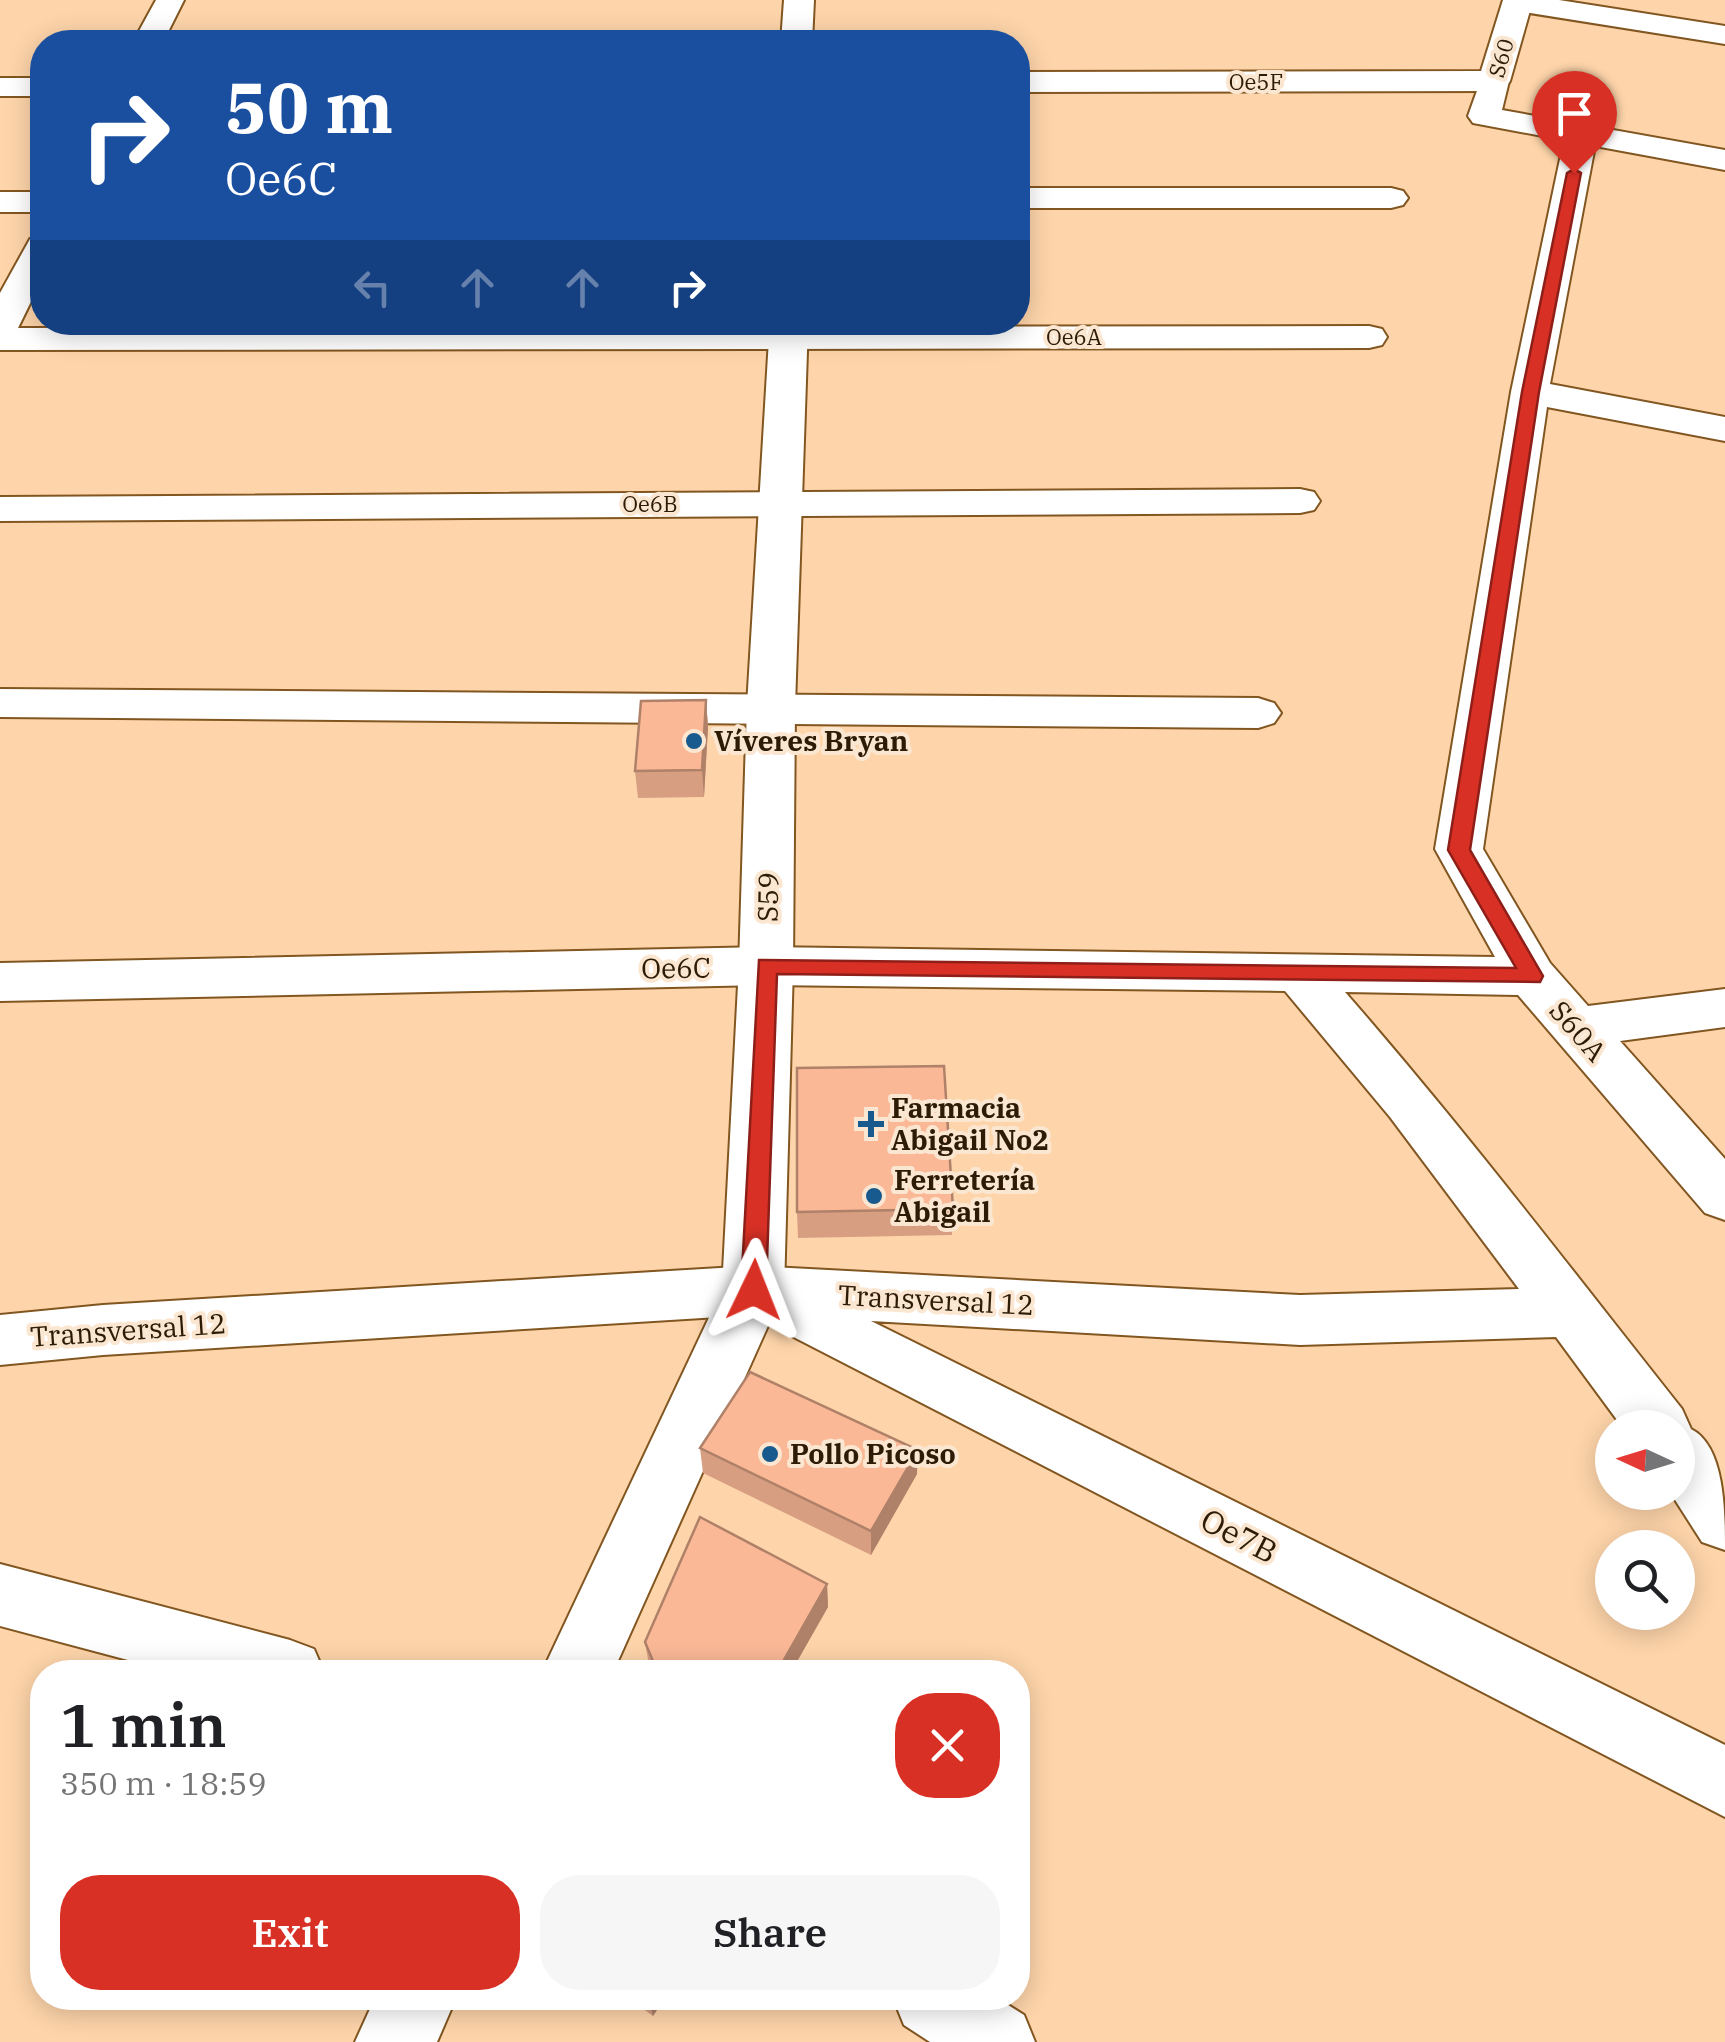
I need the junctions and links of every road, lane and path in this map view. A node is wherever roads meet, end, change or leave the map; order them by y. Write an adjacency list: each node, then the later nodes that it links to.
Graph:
1 (170, 0): 4 (street)
2 (798, 0): 5 (street)
3 (1518, 1): 6 (street); 7 (street, S60)
4 (154, 30)
5 (798, 30)
6 (1725, 34)
7 (1494, 81): 8 (street, Oe5F); 11 (street, S60)
8 (1030, 82)
9 (0, 87): 10 (street)
10 (30, 87)
11 (1582, 136): 12 (street); 24 (street, S60A)
12 (1725, 160)
13 (1030, 198): 14 (street)
14 (1391, 198)
15 (0, 202): 16 (street)
16 (30, 202)
17 (30, 269): 18 (street)
18 (0, 327)
19 (1030, 333): 22 (street, Oe6A)
20 (350, 335): 23 (street, Oe6A)
21 (788, 335): 27 (street, S59)
22 (1369, 337)
23 (0, 339)
24 (1530, 392): 25 (street); 34 (street, S60A)
25 (1725, 430)
26 (1300, 501): 27 (street, Oe6B)
27 (782, 504): 28 (street, Oe6B); 30 (street, S59)
28 (0, 509)
29 (0, 703): 30 (street)
30 (771, 706): 31 (street); 32 (street, S59)
31 (1258, 713)
32 (766, 966): 33 (street, Oe6C); 35 (street, Oe6C); 39 (street, S59)
33 (1300, 975): 34 (street, Oe6C); 40 (street)
34 (1532, 976): 37 (street, S60A)
35 (0, 982)
36 (1725, 1008): 37 (street)
37 (1573, 1027): 38 (street, S60A)
38 (1725, 1197)
39 (754, 1290): 40 (street, Transversal 12); 41 (street, Transversal 12); 47 (street, S59); 48 (street, Oe7B)
40 (1574, 1312): 42 (street)
41 (0, 1340)
42 (1647, 1410)
43 (1695, 1477): 44 (street)
44 (1725, 1521)
45 (0, 1595): 46 (street)
46 (245, 1660)
47 (583, 1660)
48 (1725, 1782)
49 (411, 2010): 51 (street)
50 (949, 2010): 52 (street)
51 (395, 2042)
52 (998, 2042)

